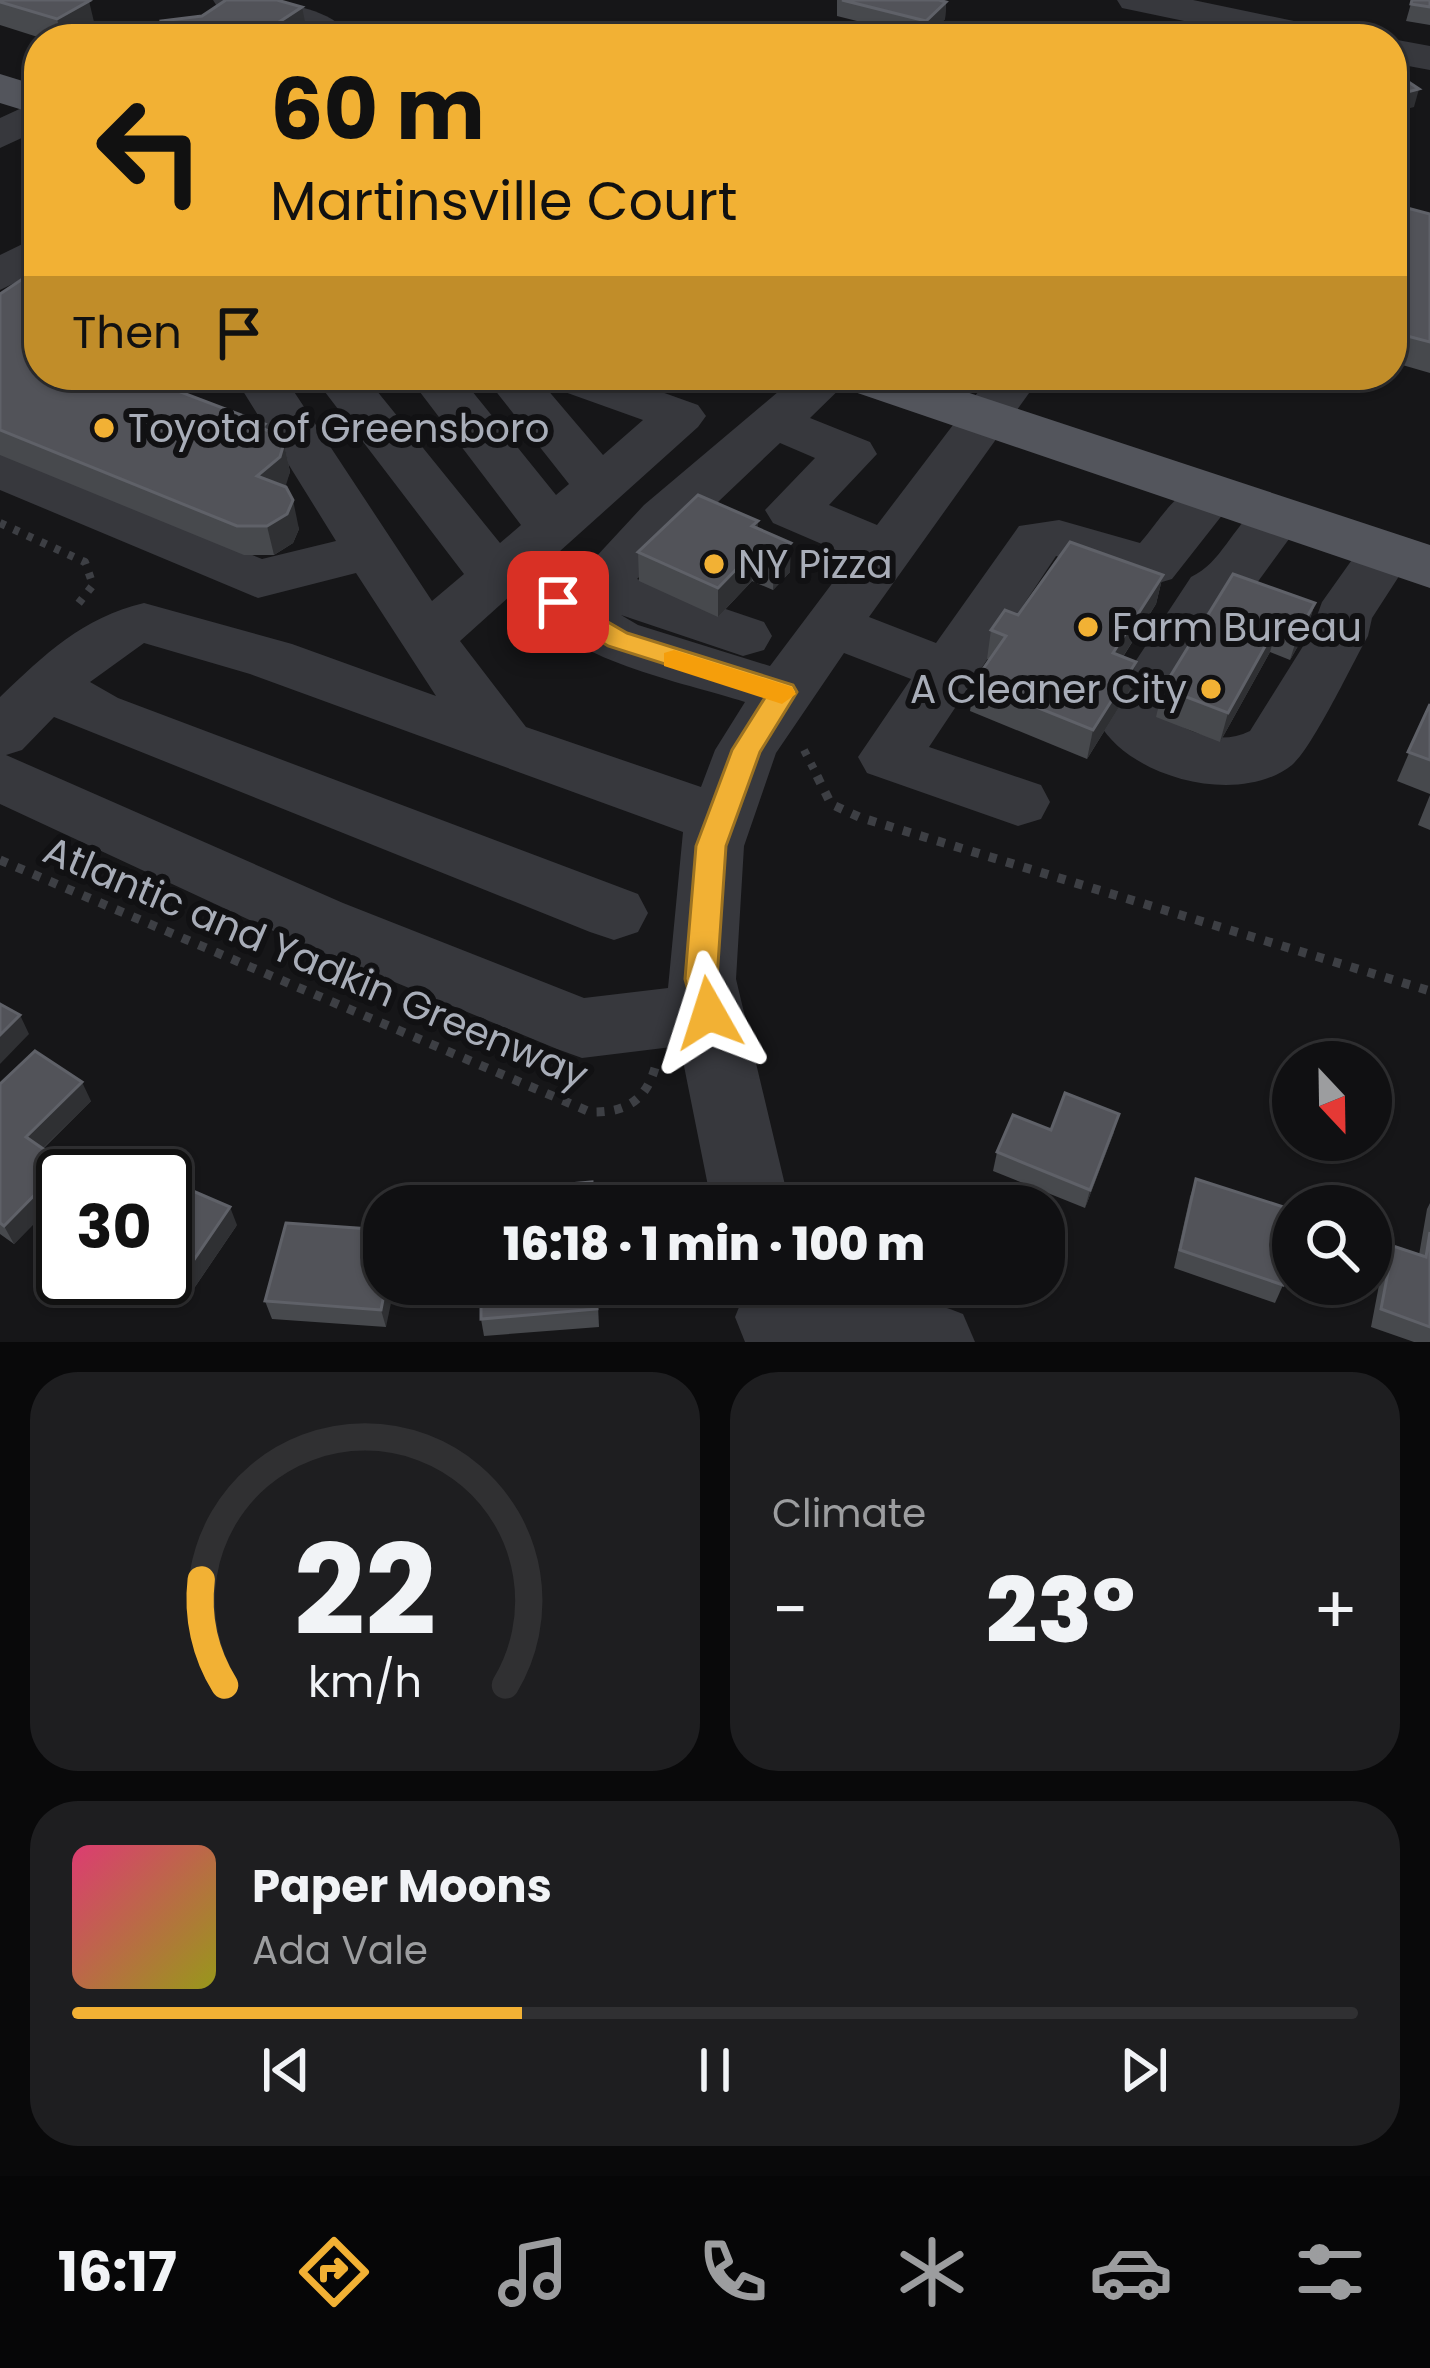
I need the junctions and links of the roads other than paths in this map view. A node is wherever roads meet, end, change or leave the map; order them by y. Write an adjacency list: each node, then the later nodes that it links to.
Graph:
1 (1136, 0): 3 (street)
2 (217, 4): 4 (street)
3 (1279, 23)
4 (285, 24)
5 (267, 390): 22 (street)
6 (349, 390): 24 (street)
7 (443, 390): 20 (street)
8 (520, 390): 16 (street)
9 (608, 390): 16 (street)
10 (812, 390): 13 (street)
11 (961, 390): 12 (main road)
12 (1002, 396): 17 (main road); 21 (street)
13 (776, 422): 15 (street); 18 (street)
14 (0, 470): 22 (street)
15 (715, 475): 18 (street); 25 (street)
16 (600, 487): 20 (street)
17 (1210, 495): 19 (main road); 29 (street)
18 (792, 510): 21 (street)
19 (1277, 517): 23 (main road); 23 (street)
20 (553, 528): 24 (street)
21 (888, 550): 26 (street)
22 (369, 551): 28 (street)
23 (1408, 560)
24 (497, 577): 28 (street)
25 (578, 601): 27 (street); 31 (street)
26 (832, 626): 29 (street); 31 (street)
27 (742, 635)
28 (426, 638): 33 (street)
29 (948, 670): 35 (street)
30 (49, 686): 32 (street); 33 (street); 37 (street)
31 (788, 715): 36 (street)
32 (0, 734)
33 (501, 739): 36 (street)
34 (0, 777): 38 (street)
35 (1018, 802)
36 (721, 816): 38 (street)
37 (614, 914)
38 (709, 1013): 39 (street)
39 (746, 1185)
40 (774, 1314): 41 (street)
41 (934, 1342)

